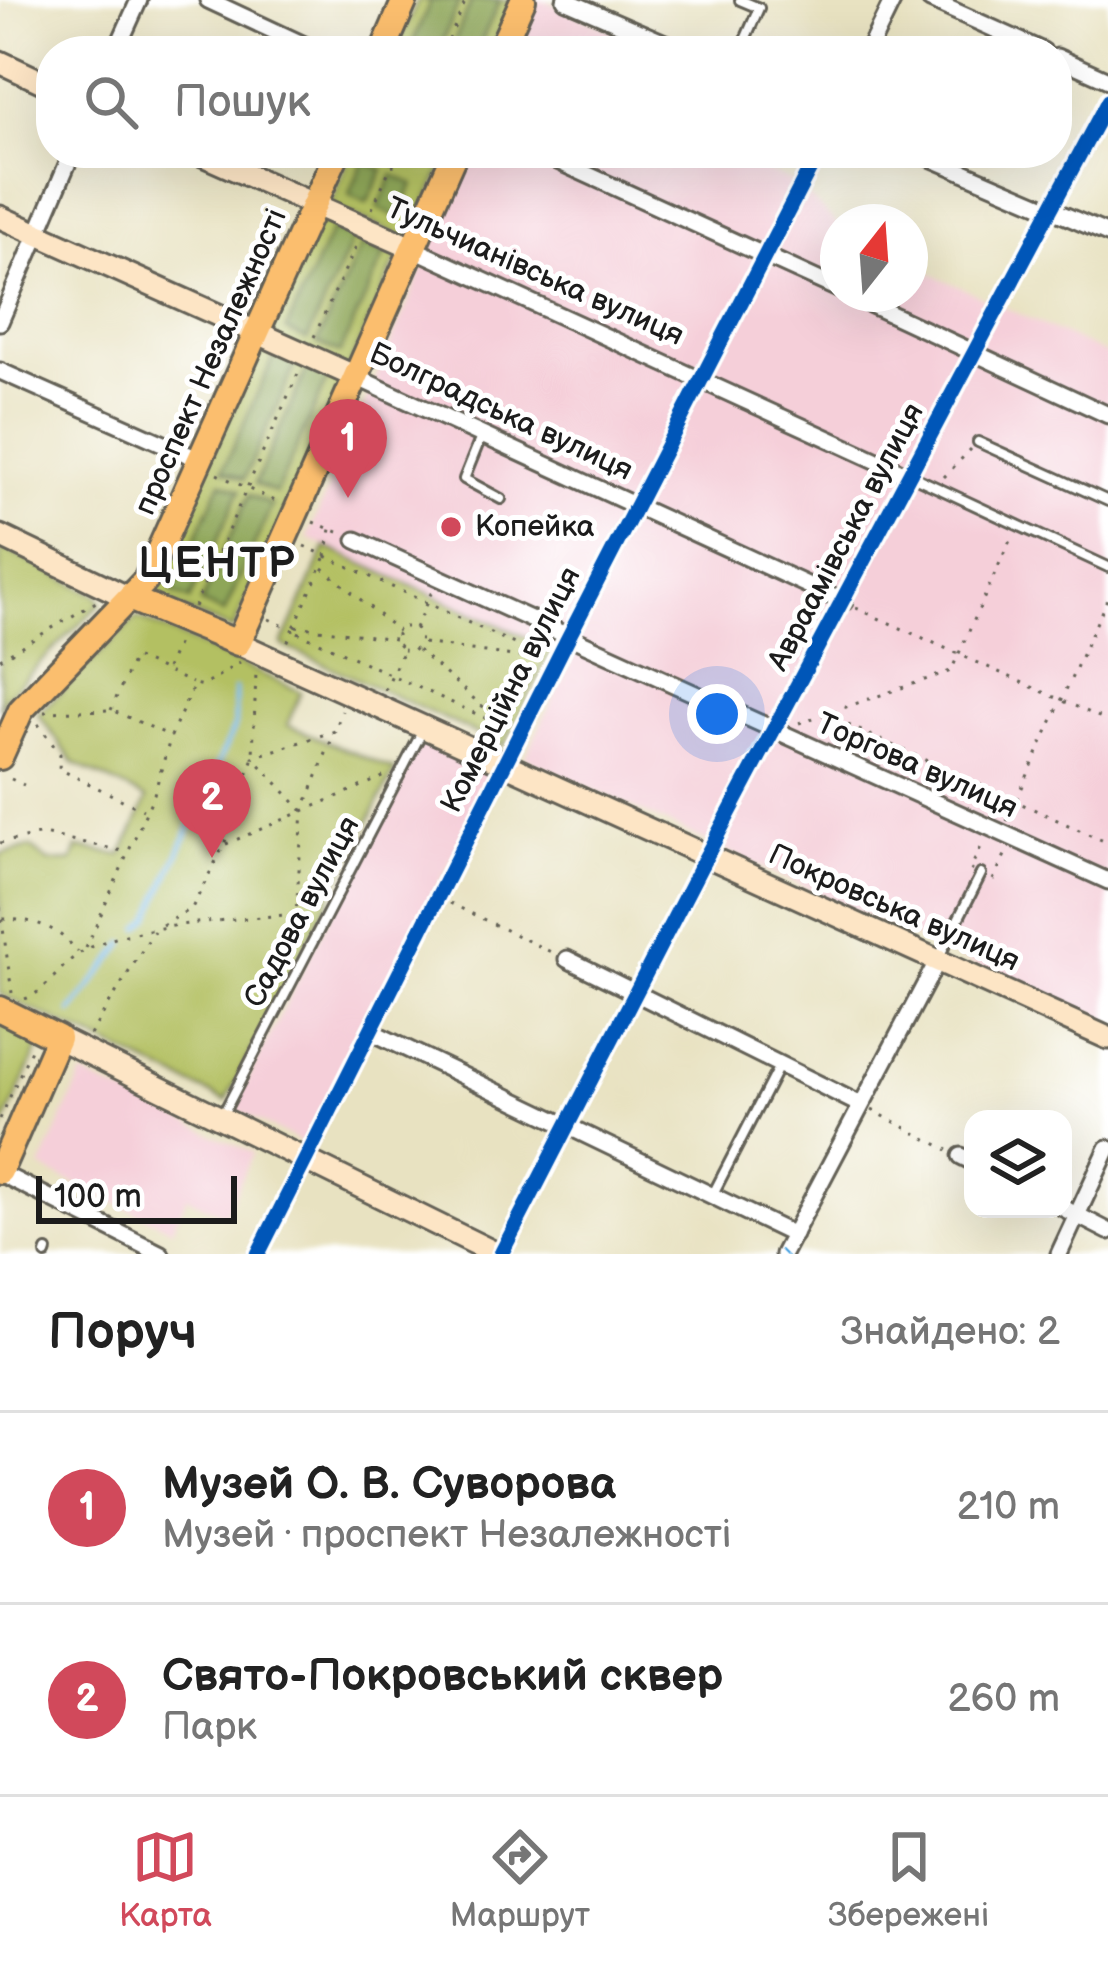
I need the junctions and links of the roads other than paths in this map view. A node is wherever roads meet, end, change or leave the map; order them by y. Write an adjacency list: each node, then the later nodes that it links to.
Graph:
1 (139, 0): 9 (street)
2 (208, 0): 10 (street)
3 (405, 0): 11 (main road)
4 (523, 0): 12 (main road)
5 (565, 0): 13 (street)
6 (740, 0): 14 (lane)
7 (893, 0): 15 (street)
8 (930, 0): 16 (street)
9 (123, 36)
10 (285, 36)
11 (389, 36)
12 (507, 36)
13 (648, 36)
14 (746, 36)
15 (875, 36)
16 (1010, 36)
17 (0, 62): 19 (main road)
18 (1072, 64): 20 (street)
19 (36, 79)
20 (1108, 80)
21 (1108, 101): 30 (street, Авраамівська вулиця)
22 (66, 168): 32 (street)
23 (231, 168): 29 (main road, Тульчианівська вулиця)
24 (330, 168): 29 (main road, проспект Незалежності)
25 (448, 168): 34 (main road)
26 (573, 168): 35 (street)
27 (810, 168): 35 (street, Комерційна вулиця)
28 (954, 168): 30 (street)
29 (314, 205): 34 (main road, Тульчианівська вулиця); 39 (main road, проспект Незалежності)
30 (1050, 209): 33 (street); 40 (street, Авраамівська вулиця)
31 (0, 217): 32 (main road, Болградська вулиця)
32 (38, 234): 38 (street); 39 (main road, Болградська вулиця)
33 (1108, 234)
34 (412, 248): 42 (main road); 43 (street, Тульчианівська вулиця)
35 (766, 255): 36 (street); 43 (street, Комерційна вулиця)
36 (820, 280)
37 (886, 312): 40 (street)
38 (0, 322)
39 (257, 332): 42 (main road, Болградська вулиця); 47 (main road, проспект Незалежності)
40 (974, 353): 44 (street); 48 (street, Авраамівська вулиця)
41 (0, 370): 47 (street)
42 (356, 377): 45 (street, Болградська вулиця); 58 (main road)
43 (701, 381): 48 (street, Тульчианівська вулиця); 51 (street, Комерційна вулиця)
44 (1108, 415)
45 (481, 436): 49 (lane); 51 (street, Болградська вулиця)
46 (978, 442): 50 (lane)
47 (208, 467): 55 (main road, проспект Незалежності)
48 (908, 475): 54 (lane, Тульчианівська вулиця); 56 (street, Авраамівська вулиця)
49 (501, 499)
50 (1108, 501)
51 (634, 507): 56 (street, Болградська вулиця); 57 (street, Комерційна вулиця)
52 (0, 536): 55 (main road, Покровська вулиця)
53 (356, 540): 57 (street, Торгова вулиця)
54 (1108, 567)
55 (131, 598): 58 (main road, Покровська вулиця); 62 (main road, проспект Незалежності)
56 (844, 602): 60 (street, Авраамівська вулиця)
57 (569, 635): 60 (street, Торгова вулиця); 61 (street, Комерційна вулиця)
58 (247, 647): 59 (main road, Покровська вулиця)
59 (424, 727): 61 (main road, Покровська вулиця); 75 (lane, Садова вулиця)
60 (775, 732): 63 (street, Авраамівська вулиця); 65 (street, Торгова вулиця)
61 (505, 762): 63 (main road, Покровська вулиця); 70 (street, Комерційна вулиця)
62 (5, 768)
63 (707, 856): 67 (main road, Покровська вулиця); 68 (street, Авраамівська вулиця)
64 (981, 874): 67 (lane)
65 (1108, 881)
66 (567, 959): 68 (street)
67 (938, 961): 71 (main road, Покровська вулиця); 74 (street)
68 (634, 995): 73 (street); 76 (street, Авраамівська вулиця)
69 (0, 1010): 72 (main road)
70 (372, 1032): 76 (street); 78 (street, Комерційна вулиця)
71 (1108, 1038)
72 (46, 1041): 75 (main road); 79 (main road)
73 (779, 1066): 74 (street); 80 (lane)
74 (861, 1105): 85 (street)
75 (221, 1119): 78 (main road)
76 (568, 1126): 80 (street); 89 (street, Авраамівська вулиця)
77 (1108, 1148): 81 (street)
78 (305, 1158): 88 (street, Комерційна вулиця); 89 (main road)
79 (0, 1172): 87 (street)
80 (713, 1195): 85 (street)
81 (1072, 1209)
82 (1072, 1213): 84 (street)
83 (1068, 1218): 90 (street)
84 (1108, 1231)
85 (794, 1235): 86 (street)
86 (783, 1253)
87 (161, 1254)
88 (258, 1254)
89 (499, 1254)
90 (1059, 1254)

